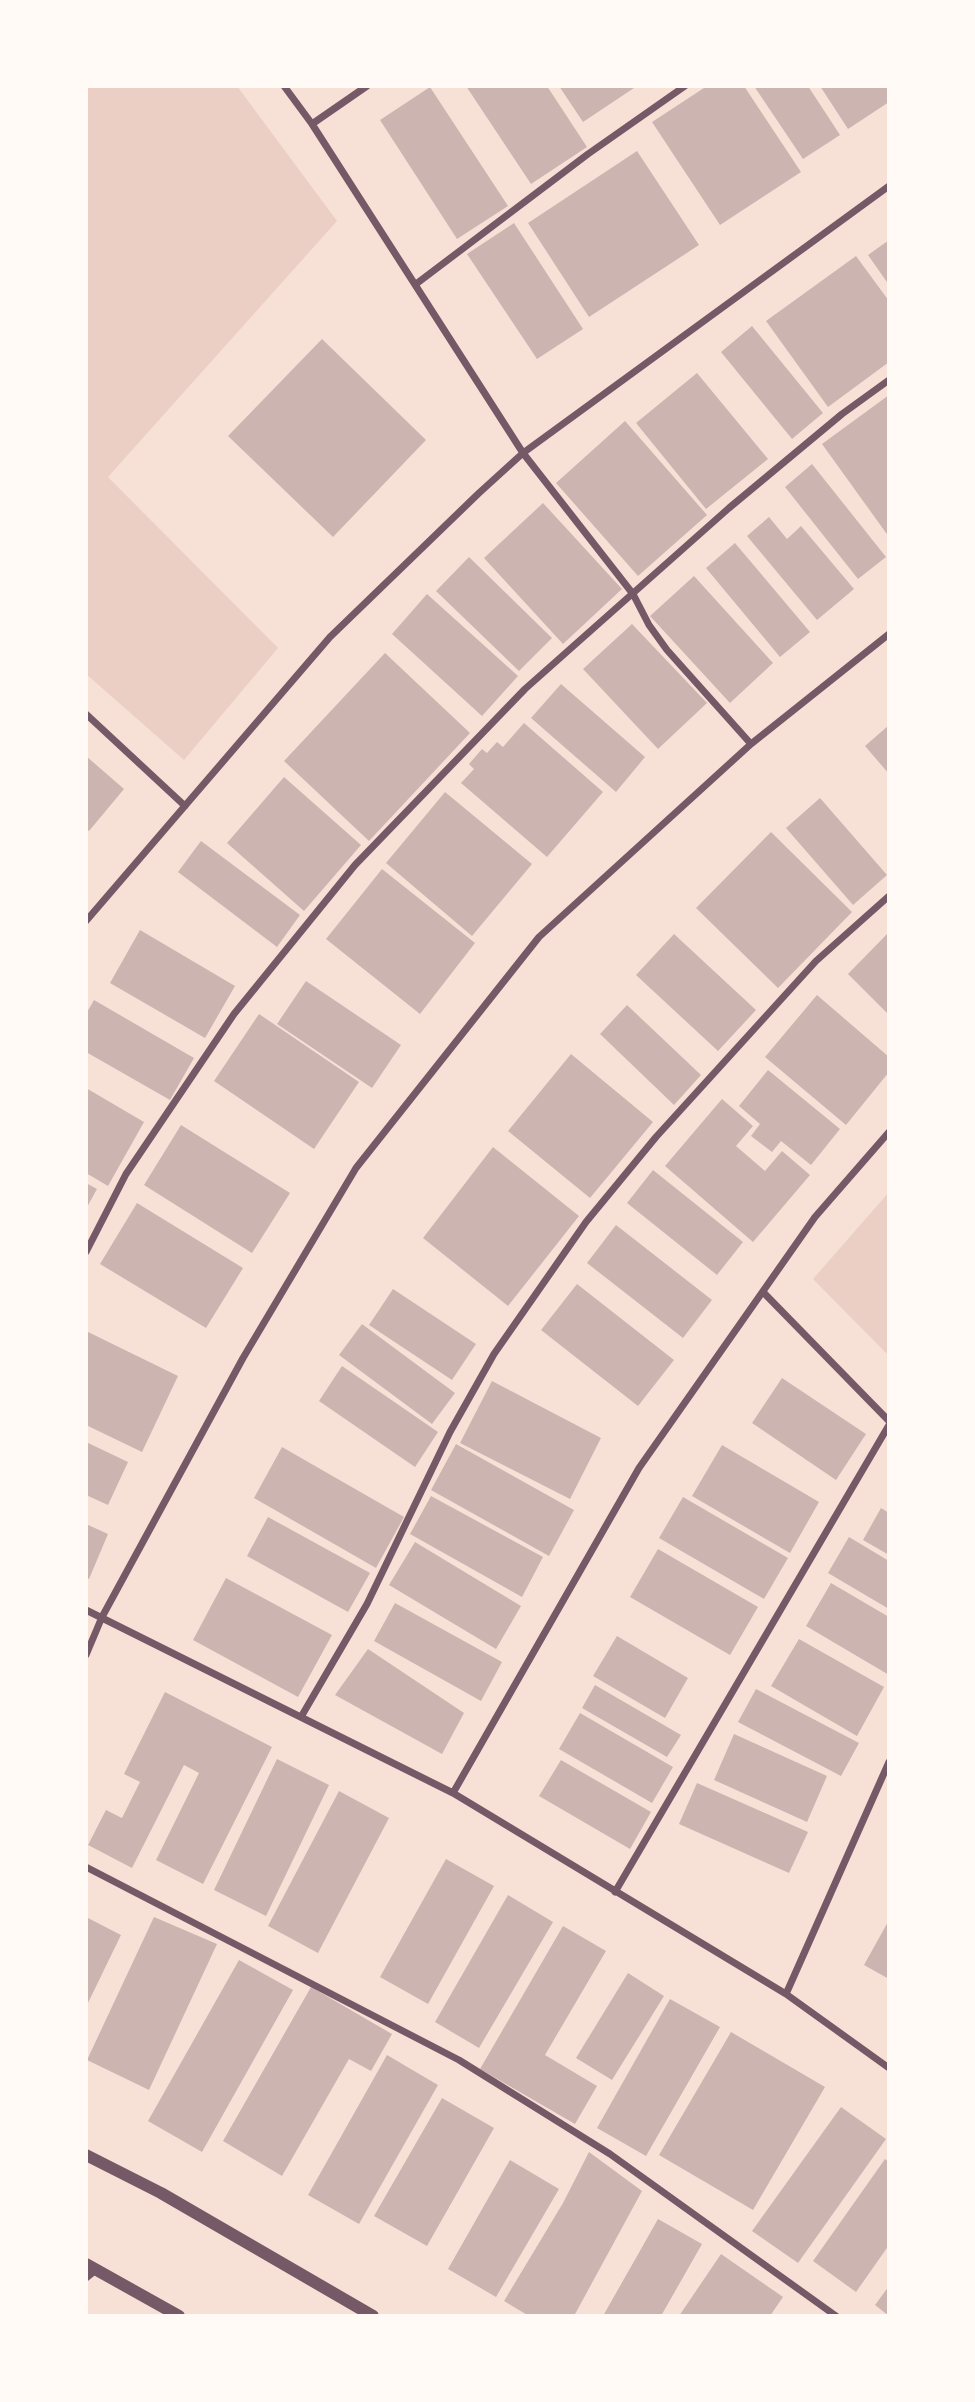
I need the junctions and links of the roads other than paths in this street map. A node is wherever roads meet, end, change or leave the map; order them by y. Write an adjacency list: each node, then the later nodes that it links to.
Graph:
1 (284, 86): 4 (street)
2 (368, 86): 4 (street)
3 (685, 86): 6 (street)
4 (312, 124): 6 (street)
5 (889, 186): 8 (street)
6 (416, 284): 8 (street)
7 (889, 380): 9 (street)
8 (523, 453): 9 (street); 13 (street)
9 (633, 594): 12 (street); 17 (street)
10 (889, 634): 12 (street)
11 (86, 714): 13 (street)
12 (751, 744): 21 (street)
13 (185, 806): 15 (street)
14 (889, 897): 23 (street)
15 (86, 921)
16 (889, 1132): 18 (street)
17 (86, 1252)
18 (763, 1292): 19 (street); 25 (street)
19 (889, 1423): 27 (street)
20 (86, 1610): 21 (street)
21 (102, 1617): 22 (street); 23 (street)
22 (86, 1655)
23 (301, 1717): 25 (street)
24 (889, 1762): 28 (street)
25 (453, 1793): 27 (street)
26 (86, 1867): 34 (street)
27 (615, 1892): 28 (street)
28 (786, 1994): 29 (street)
29 (889, 2068)
30 (86, 2155): 33 (street)
31 (89, 2271): 32 (street)
32 (179, 2316)
33 (373, 2316)
34 (836, 2316)

